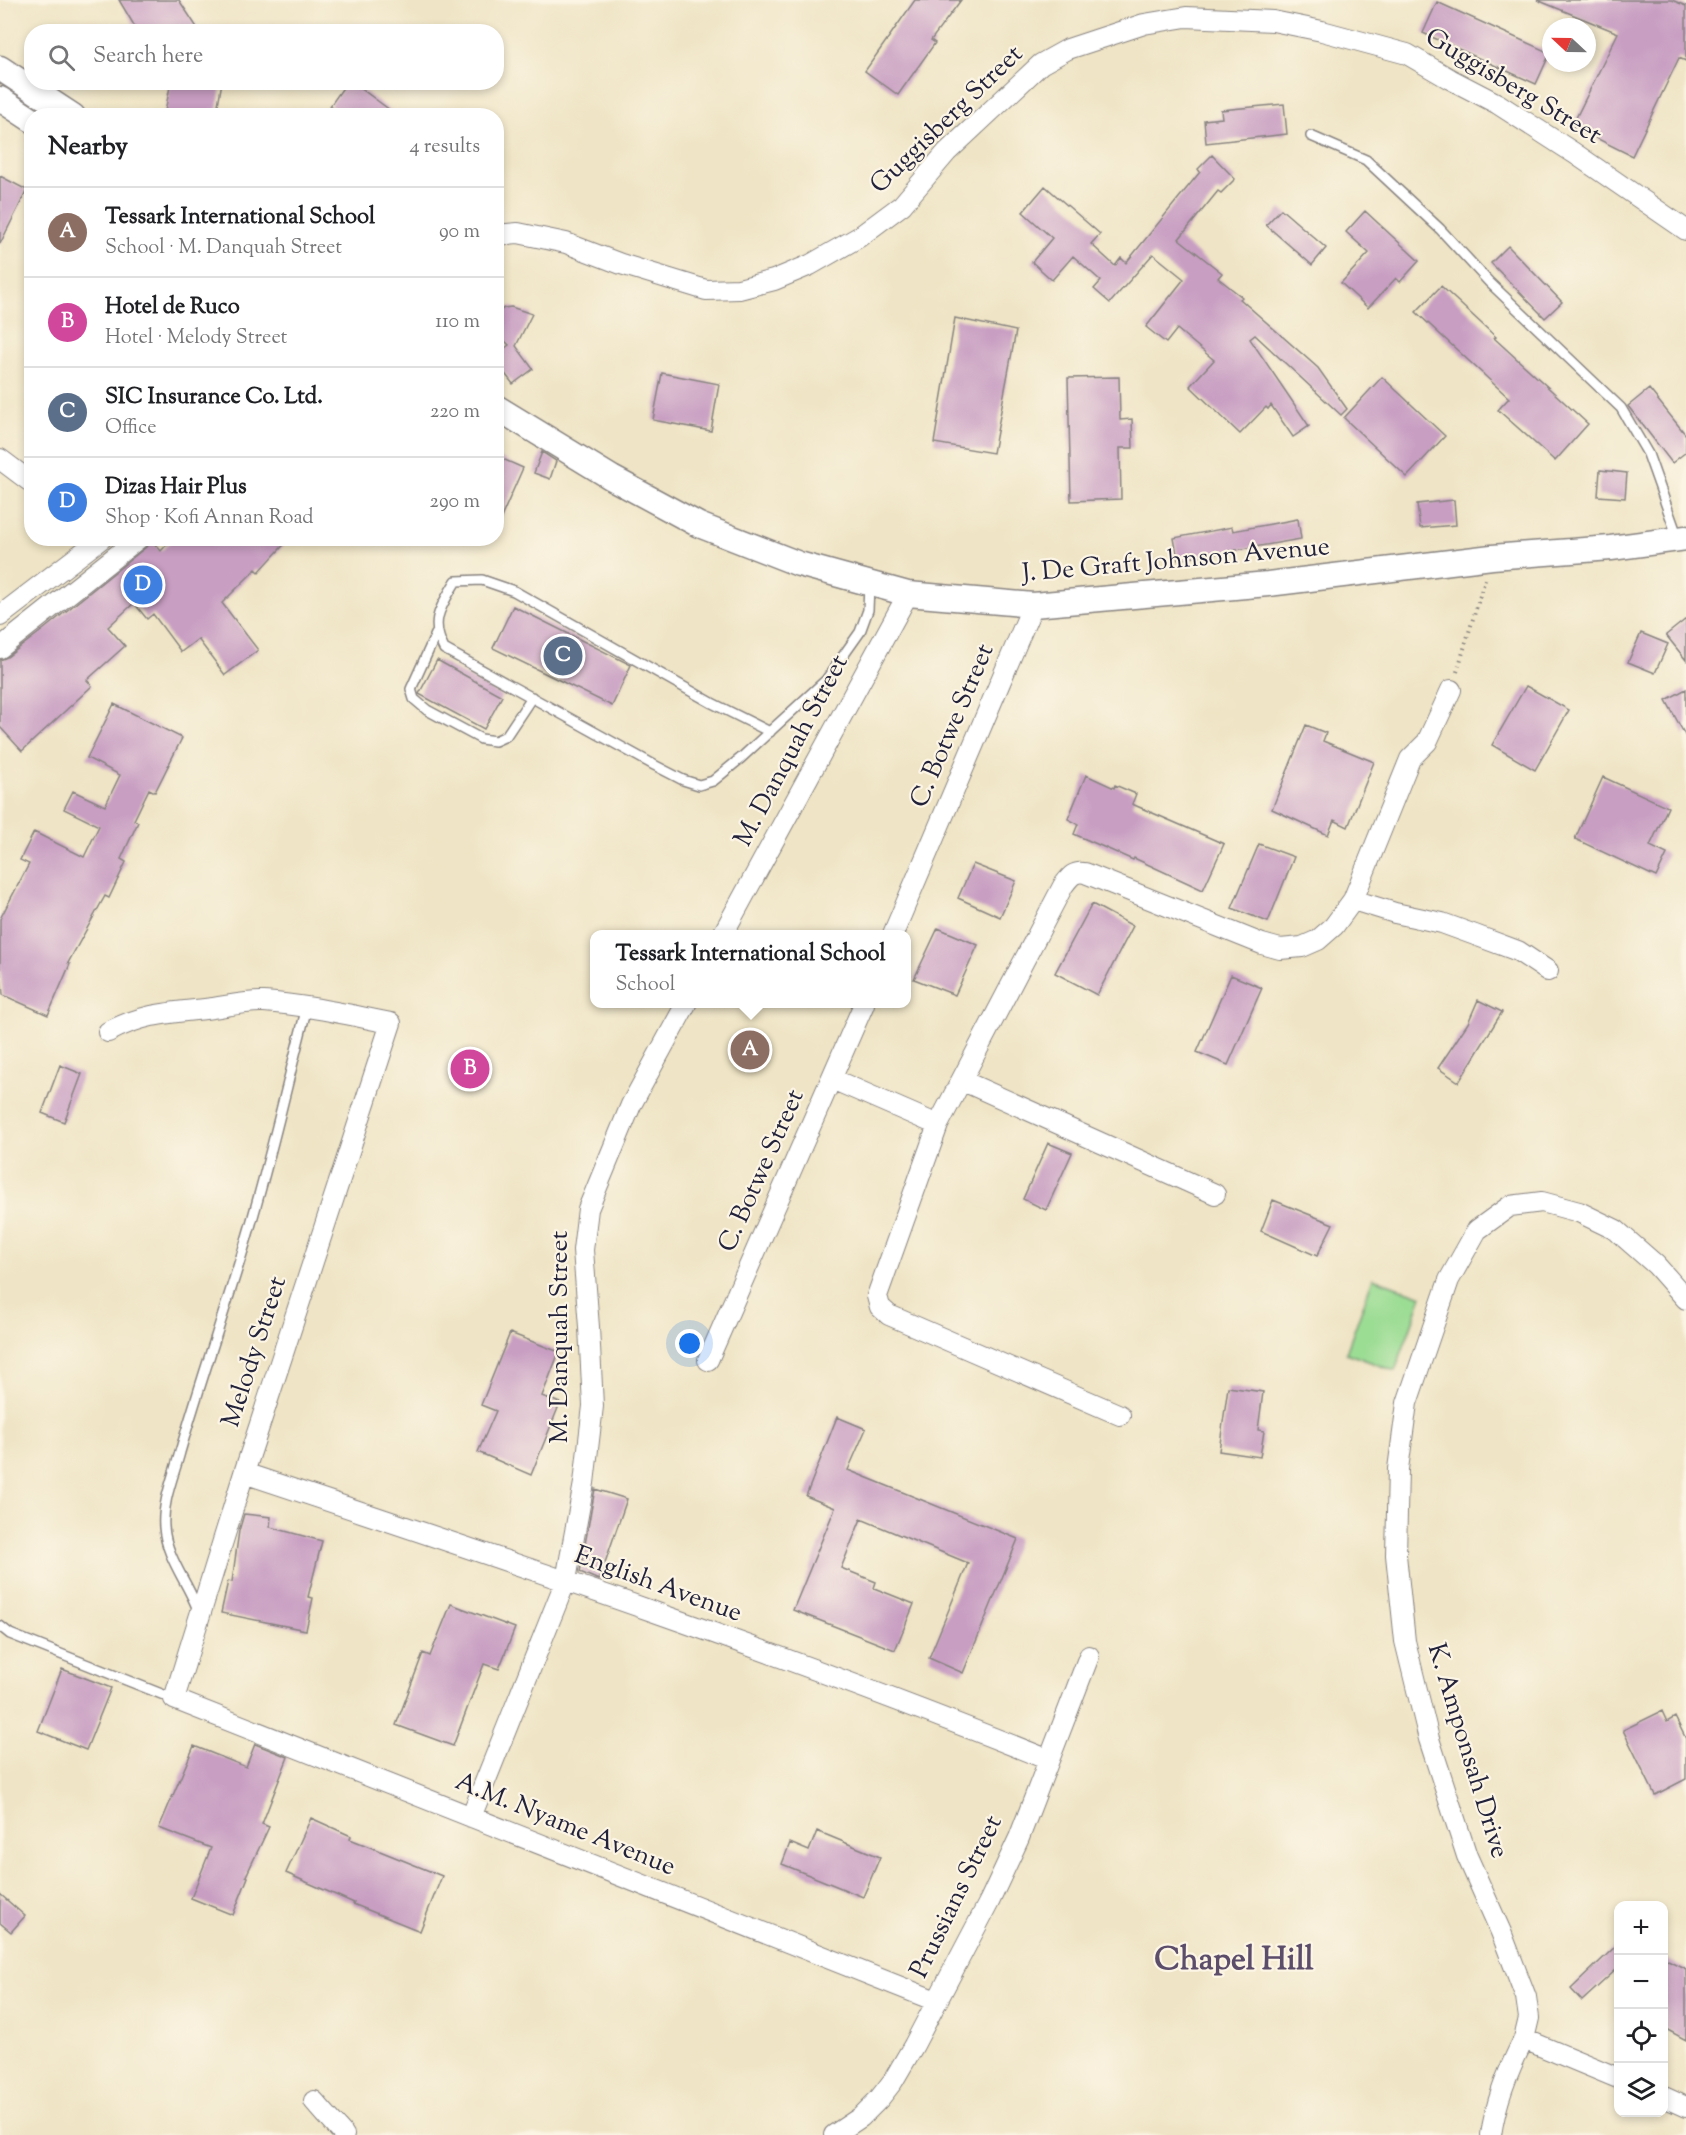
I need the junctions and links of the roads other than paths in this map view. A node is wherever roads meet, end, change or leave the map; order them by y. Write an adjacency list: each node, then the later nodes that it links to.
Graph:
1 (0, 68): 2 (street)
2 (24, 84)
3 (33, 90): 5 (street)
4 (0, 99): 6 (street)
5 (61, 108)
6 (24, 115)
7 (1311, 136): 13 (lane)
8 (1686, 230): 9 (street, Guggisberg Street)
9 (504, 234)
10 (504, 412): 16 (street, J. De Graft Johnson Avenue)
11 (0, 459): 12 (street)
12 (24, 477)
13 (1682, 538): 18 (street, J. De Graft Johnson Avenue)
14 (92, 546): 19 (street)
15 (129, 546): 21 (street)
16 (870, 583): 17 (street, J. De Graft Johnson Avenue); 24 (lane)
17 (908, 594): 18 (street, J. De Graft Johnson Avenue); 26 (street, M. Danquah Street)
18 (1033, 605): 27 (street, C. Botwe Street)
19 (0, 616)
20 (436, 634): 23 (lane); 23 (lane); 24 (lane)
21 (0, 648)
22 (1451, 690): 25 (street)
23 (532, 697): 24 (lane)
24 (770, 732)
25 (1353, 900): 28 (street); 34 (street)
26 (725, 930)
27 (895, 930)
28 (1548, 971)
29 (307, 1007): 32 (street); 40 (street, Melody Street); 42 (lane)
30 (684, 1008): 41 (street, M. Danquah Street)
31 (862, 1008): 33 (street, C. Botwe Street)
32 (108, 1032)
33 (832, 1079): 35 (street); 38 (street, C. Botwe Street)
34 (963, 1081): 35 (street); 36 (street)
35 (938, 1125): 39 (street)
36 (1215, 1194)
37 (1686, 1299): 49 (street, K. Amponsah Drive)
38 (708, 1360)
39 (1120, 1415)
40 (244, 1473): 41 (street, English Avenue); 42 (street, Melody Street)
41 (566, 1580): 46 (street, English Avenue); 47 (street, M. Danquah Street)
42 (201, 1617): 45 (street, Melody Street)
43 (0, 1626): 45 (lane)
44 (1089, 1656): 46 (street, Prussians Street)
45 (174, 1699): 47 (street, A.M. Nyame Avenue)
46 (1049, 1760): 48 (street, Prussians Street)
47 (471, 1817): 48 (street, A.M. Nyame Avenue)
48 (936, 2001): 55 (street, Prussians Street)
49 (1524, 2039): 50 (street); 56 (street, K. Amponsah Drive)
50 (1614, 2076)
51 (1668, 2099): 53 (street)
52 (315, 2101): 54 (street)
53 (1686, 2107)
54 (344, 2135)
55 (834, 2135)
56 (1491, 2135)

